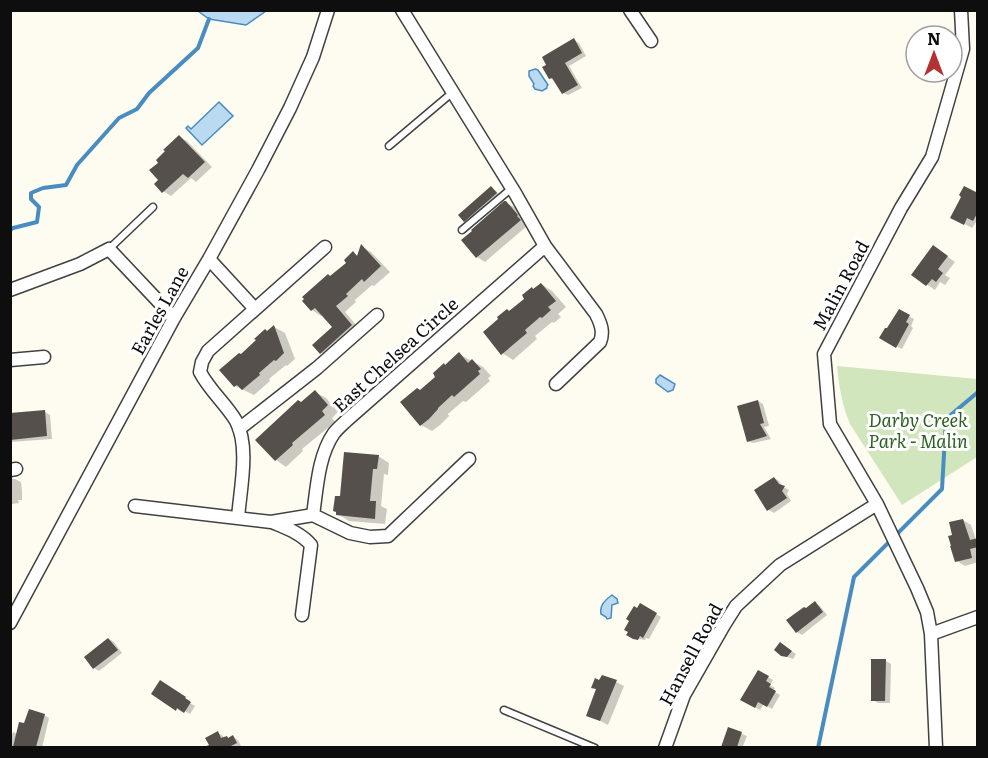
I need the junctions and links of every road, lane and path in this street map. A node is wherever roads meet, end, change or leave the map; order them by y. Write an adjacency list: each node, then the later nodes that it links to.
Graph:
1 (328, 10): 14 (street, Earles Lane)
2 (402, 10): 6 (street)
3 (630, 10): 5 (street)
4 (961, 10): 24 (street, Malin Road)
5 (651, 41)
6 (453, 92): 7 (lane); 8 (street)
7 (389, 146)
8 (512, 188): 10 (lane); 11 (street)
9 (153, 207): 13 (lane)
10 (462, 230)
11 (545, 246): 21 (street); 26 (street, East Chelsea Circle)
12 (325, 247): 16 (street)
13 (109, 249): 15 (street); 18 (street)
14 (209, 259): 16 (street); 18 (street, Earles Lane)
15 (10, 290)
16 (255, 309): 22 (street)
17 (377, 315): 22 (street)
18 (174, 318): 31 (street, Earles Lane)
19 (44, 357): 20 (street)
20 (10, 360)
21 (556, 384)
22 (239, 429): 27 (street)
23 (469, 459): 26 (street)
24 (877, 504): 32 (street, Malin Road); 35 (street, Hansell Road)
25 (135, 506): 27 (street)
26 (313, 515): 28 (street)
27 (237, 518): 28 (street)
28 (272, 522): 29 (street)
29 (302, 615)
30 (978, 617): 32 (street)
31 (10, 623)
32 (931, 634): 36 (street, Malin Road)
33 (504, 710): 34 (lane)
34 (595, 747)
35 (665, 747)
36 (936, 747)

